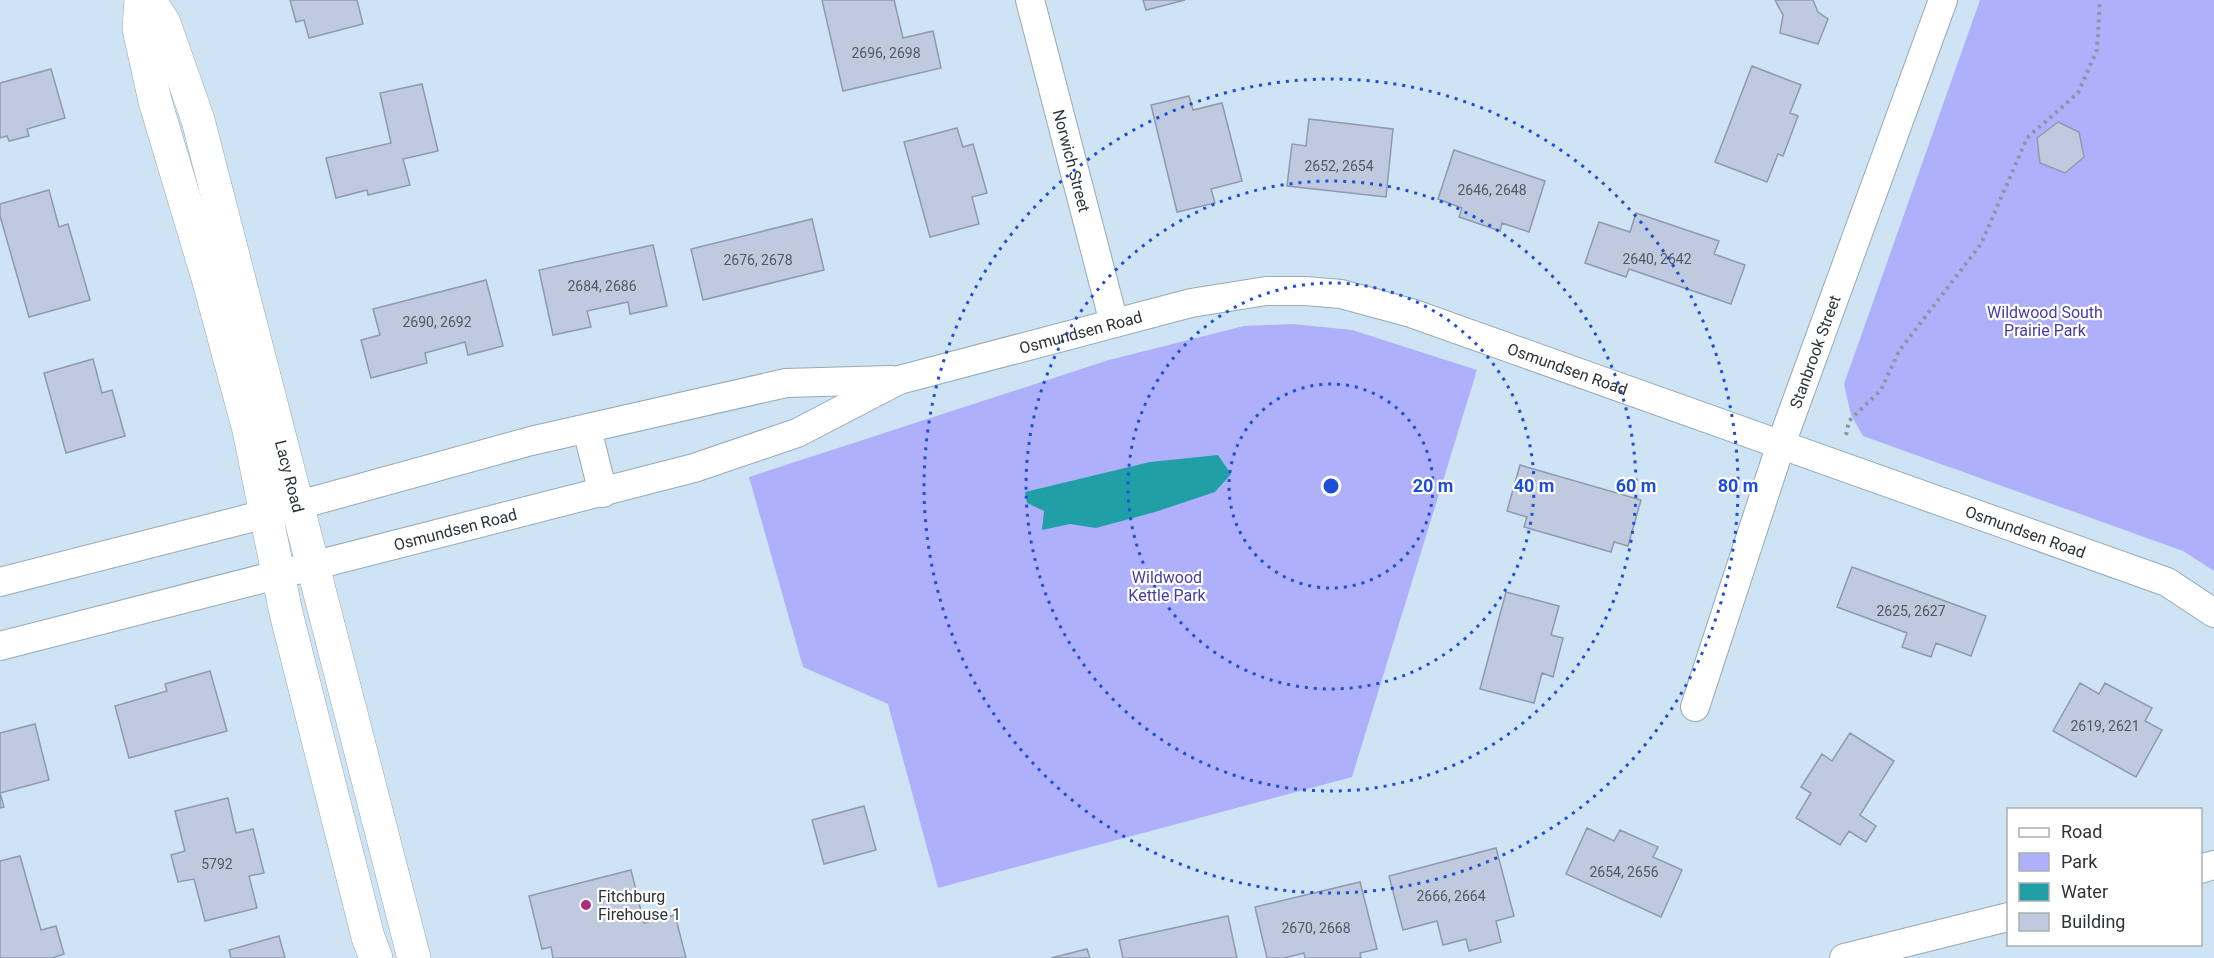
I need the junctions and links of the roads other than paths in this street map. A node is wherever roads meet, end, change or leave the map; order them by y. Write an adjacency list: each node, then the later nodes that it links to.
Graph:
1 (141, 0): 11 (street, Lacy Road)
2 (149, 0): 10 (street, Lacy Road)
3 (1030, 0): 5 (street, Norwich Street)
4 (1942, 0): 8 (street, Stanbrook Street)
5 (1114, 323): 6 (street, Osmundsen Road); 8 (street, Osmundsen Road)
6 (899, 380): 7 (street, Osmundsen Road); 9 (street, Osmundsen Road)
7 (587, 429): 9 (street); 10 (street, Osmundsen Road)
8 (1781, 444): 15 (street, Osmundsen Road); 17 (street, Stanbrook Street)
9 (603, 493): 12 (street, Osmundsen Road)
10 (299, 505): 11 (street, Osmundsen Road); 12 (street, Lacy Road)
11 (266, 514): 13 (street, Lacy Road); 14 (street, Osmundsen Road)
12 (315, 566): 13 (street, Osmundsen Road); 20 (street, Lacy Road)
13 (278, 574): 16 (street, Osmundsen Road); 19 (street, Lacy Road)
14 (0, 582)
15 (2214, 612)
16 (0, 646)
17 (1695, 707)
18 (2007, 917): 21 (street)
19 (376, 958)
20 (414, 958)
21 (1845, 958)

